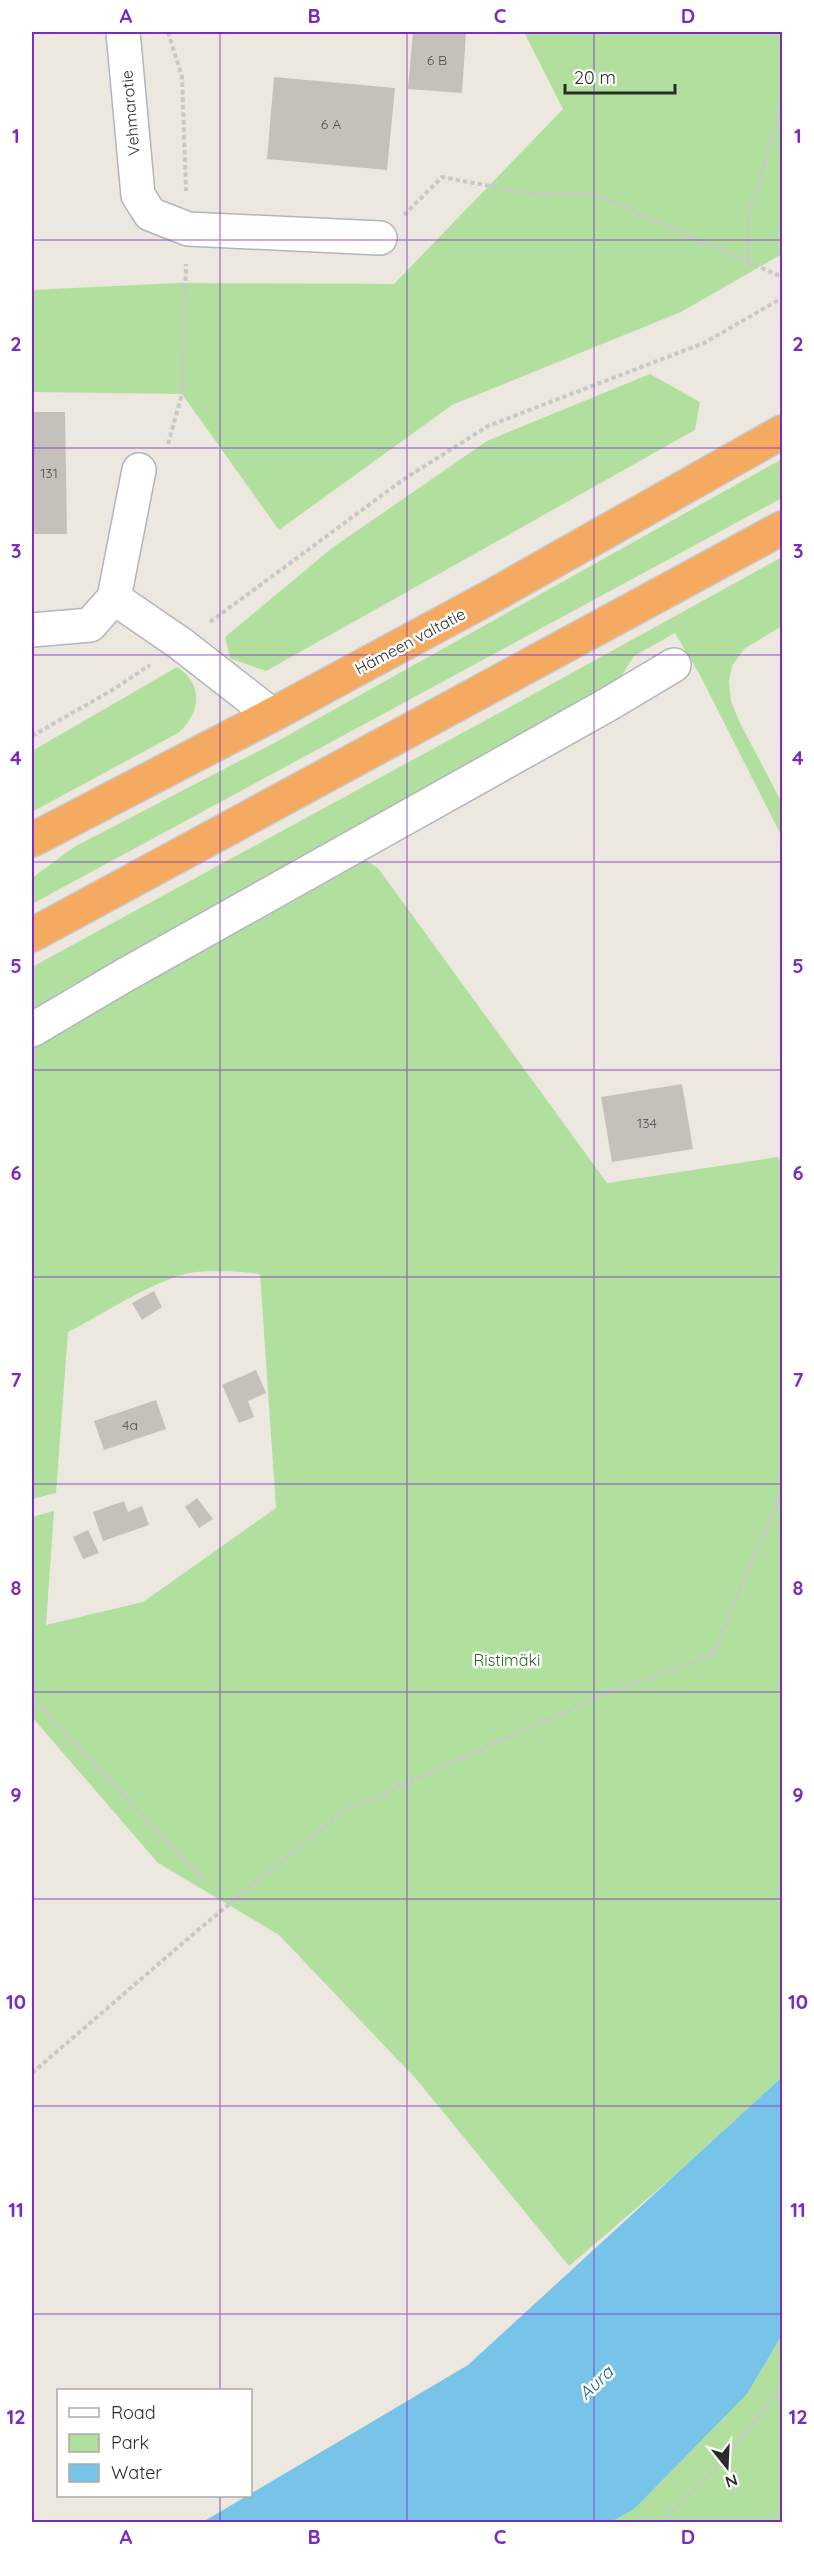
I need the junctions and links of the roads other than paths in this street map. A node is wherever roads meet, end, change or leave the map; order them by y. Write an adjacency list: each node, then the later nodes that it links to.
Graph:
1 (123, 32): 2 (street, Vehmarotie)
2 (380, 238)
3 (783, 432): 9 (highway, Hämeen valtatie)
4 (139, 470): 6 (street)
5 (783, 528): 11 (highway)
6 (127, 606): 7 (street); 9 (street)
7 (32, 630)
8 (674, 665): 12 (street)
9 (272, 715): 10 (highway, Hämeen valtatie)
10 (32, 840)
11 (32, 935)
12 (32, 1030)

